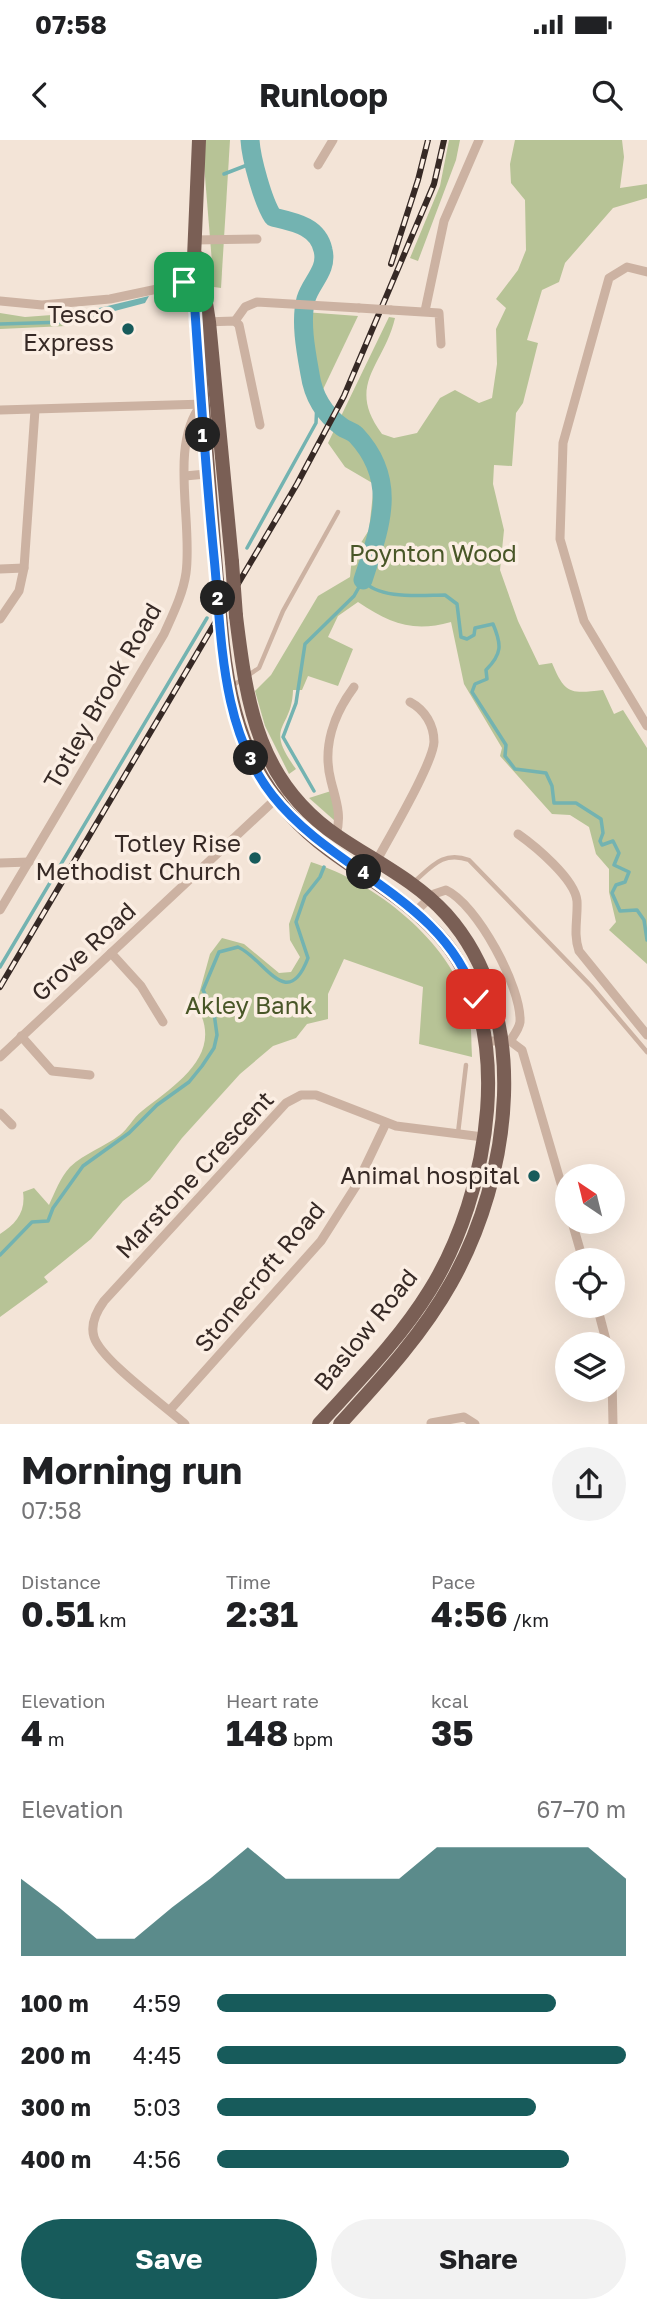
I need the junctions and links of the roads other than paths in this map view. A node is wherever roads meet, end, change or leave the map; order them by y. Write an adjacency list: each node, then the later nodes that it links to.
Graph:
1 (199, 140): 5 (main road)
2 (334, 140): 4 (street)
3 (479, 140): 10 (street)
4 (318, 165)
5 (194, 240): 6 (street); 8 (main road)
6 (257, 250)
7 (647, 272): 29 (street)
8 (199, 281): 9 (street); 12 (main road)
9 (0, 301)
10 (425, 312): 11 (street, bridge); 13 (street)
11 (235, 321): 12 (street); 18 (street)
12 (202, 322): 14 (main road); 15 (main road, Baslow Road)
13 (441, 344)
14 (217, 401): 15 (street); 25 (main road, bridge)
15 (201, 405): 17 (street); 19 (main road, Baslow Road); 20 (street, Totley Brook Road)
16 (0, 410): 17 (street)
17 (35, 410): 22 (street)
18 (260, 425)
19 (206, 474): 20 (street); 27 (main road, Baslow Road, bridge)
20 (185, 476): 34 (street, Totley Brook Road)
21 (338, 512): 25 (lane)
22 (24, 568): 23 (street); 24 (street)
23 (0, 569)
24 (0, 619)
25 (244, 680): 27 (lane); 30 (main road)
26 (354, 687): 32 (street)
27 (228, 688): 30 (main road, Baslow Road)
28 (410, 702): 33 (street)
29 (647, 726)
30 (281, 794): 32 (main road); 36 (main road, Baslow Road); 41 (street, Grove Road)
31 (518, 834): 43 (street)
32 (336, 835): 33 (main road)
33 (377, 860): 36 (street); 37 (main road)
34 (29, 862): 35 (street); 39 (street, Totley Brook Road)
35 (0, 863)
36 (369, 875): 40 (main road, Baslow Road)
37 (412, 884): 38 (main road); 47 (lane)
38 (429, 899): 40 (street); 46 (main road); 46 (street)
39 (0, 911)
40 (416, 911): 45 (main road, Baslow Road)
41 (111, 953): 42 (street); 44 (street, Grove Road)
42 (163, 1021)
43 (647, 1035)
44 (21, 1036): 48 (street, Grove Road); 50 (street)
45 (486, 1041): 46 (street); 55 (main road, Baslow Road)
46 (506, 1041): 56 (street); 57 (main road)
47 (647, 1052)
48 (0, 1056)
49 (466, 1065): 54 (lane)
50 (90, 1075)
51 (0, 1113): 53 (street)
52 (386, 1123): 54 (street, Marstone Crescent); 60 (street, Stonecroft Road); 60 (street, Marstone Crescent)
53 (12, 1125)
54 (458, 1134): 55 (street, Marstone Crescent)
55 (483, 1137): 63 (main road, Baslow Road)
56 (555, 1164)
57 (493, 1170): 58 (lane); 64 (main road)
58 (511, 1173)
59 (613, 1402): 66 (street)
60 (170, 1410): 62 (street, Marstone Crescent)
61 (432, 1423): 65 (street)
62 (185, 1424)
63 (319, 1424)
64 (340, 1424)
65 (475, 1424)
66 (613, 1424)

